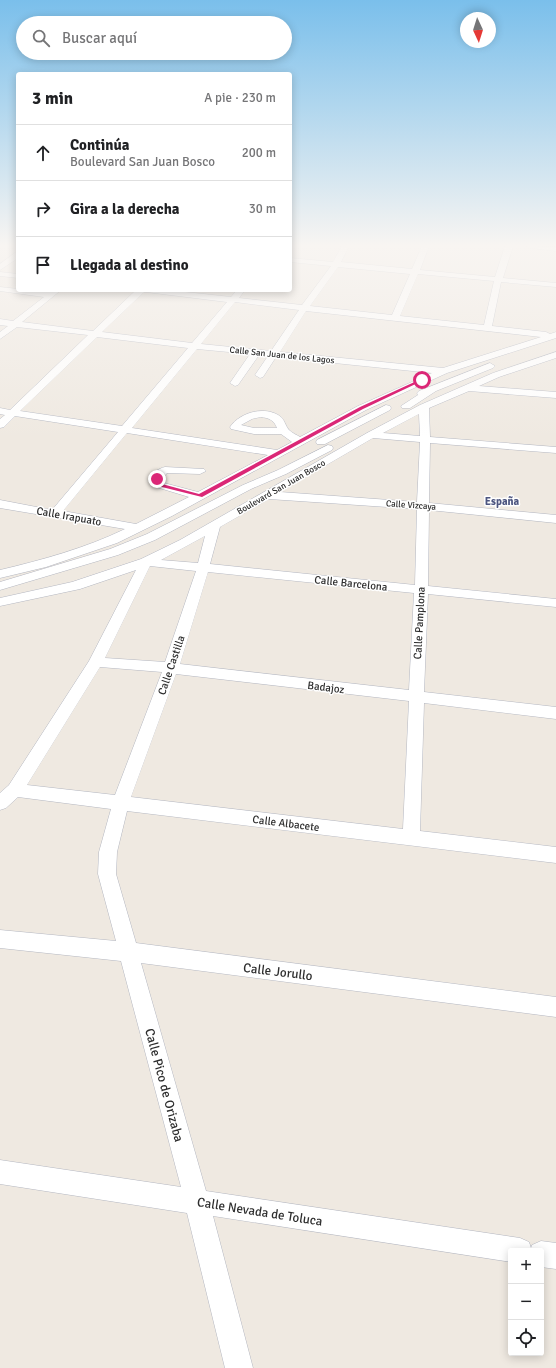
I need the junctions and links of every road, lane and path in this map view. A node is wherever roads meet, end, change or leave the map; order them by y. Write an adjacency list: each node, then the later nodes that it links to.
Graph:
1 (32, 310): 10 (street)
2 (121, 310): 12 (street)
3 (225, 310): 15 (street)
4 (303, 310): 17 (street)
5 (321, 310): 8 (street)
6 (399, 310): 8 (street)
7 (491, 310): 11 (street)
8 (395, 318): 11 (street)
9 (0, 322): 10 (street, Calle San Juan de los Lagos)
10 (16, 323): 12 (street, Calle San Juan de los Lagos); 13 (street)
11 (487, 329): 14 (street)
12 (97, 334): 15 (street, Calle San Juan de los Lagos); 30 (street)
13 (0, 336)
14 (555, 339): 20 (street); 53 (street)
15 (196, 346): 16 (street, Calle San Juan de los Lagos); 33 (street)
16 (256, 352): 17 (street, Calle San Juan de los Lagos); 25 (street)
17 (274, 354): 20 (street, Calle San Juan de los Lagos); 21 (street)
18 (556, 355): 26 (street, Boulevard San Juan Bosco)
19 (356, 370): 22 (street)
20 (444, 371): 24 (street)
21 (260, 375)
22 (385, 375)
23 (407, 378): 24 (street)
24 (422, 380): 37 (street)
25 (235, 383)
26 (467, 388): 27 (street); 28 (street, Boulevard San Juan Bosco)
27 (556, 395)
28 (424, 407): 35 (street, Boulevard San Juan Bosco); 36 (street, Calle Pamplona)
29 (0, 411): 30 (street)
30 (13, 413): 31 (street); 33 (street)
31 (0, 425)
32 (235, 427): 34 (street); 34 (street); 38 (street)
33 (124, 429): 38 (street); 46 (street)
34 (283, 432): 37 (street)
35 (371, 435): 36 (street); 42 (street, Boulevard San Juan Bosco)
36 (425, 440): 39 (street); 45 (street, Calle Pamplona)
37 (300, 442): 40 (street)
38 (215, 444): 40 (street)
39 (556, 450)
40 (278, 453): 43 (street)
41 (200, 471): 43 (street)
42 (266, 495): 45 (street, Calle Vizcaya); 48 (street, Boulevard San Juan Bosco)
43 (200, 496): 49 (street)
44 (0, 504): 46 (street, Calle Irapuato)
45 (423, 506): 47 (street, Calle Vizcaya); 54 (street, Calle Pamplona)
46 (55, 514): 49 (street, Calle Irapuato)
47 (556, 519)
48 (214, 526): 50 (street, Boulevard San Juan Bosco); 51 (street, Calle Castilla)
49 (138, 528): 52 (street)
50 (146, 562): 51 (street, Calle Barcelona); 55 (street, Boulevard San Juan Bosco); 57 (street)
51 (203, 568): 54 (street, Calle Barcelona); 58 (street, Calle Castilla)
52 (0, 574)
53 (0, 586)
54 (421, 590): 56 (street, Calle Barcelona); 59 (street, Calle Pamplona)
55 (0, 602)
56 (556, 603)
57 (96, 662): 58 (street, Badajoz); 61 (street)
58 (171, 668): 59 (street, Badajoz); 62 (street, Calle Castilla)
59 (415, 697): 60 (street, Badajoz); 64 (street, Calle Pamplona)
60 (556, 713)
61 (15, 790): 62 (street, Calle Albacete); 63 (street)
62 (121, 802): 64 (street, Calle Albacete); 67 (street, Calle Pico de Orizaba)
63 (0, 803)
64 (411, 838): 65 (street, Calle Albacete)
65 (556, 855)
66 (0, 938): 67 (street, Calle Jorullo)
67 (129, 952): 68 (street, Calle Jorullo); 70 (street, Calle Pico de Orizaba)
68 (556, 1007)
69 (0, 1172): 70 (street, Calle Nevada de Toluca)
70 (197, 1202): 71 (street, Calle Nevada de Toluca); 74 (street, Calle Pico de Orizaba)
71 (508, 1249)
72 (544, 1254): 73 (street)
73 (556, 1256)
74 (239, 1368)

